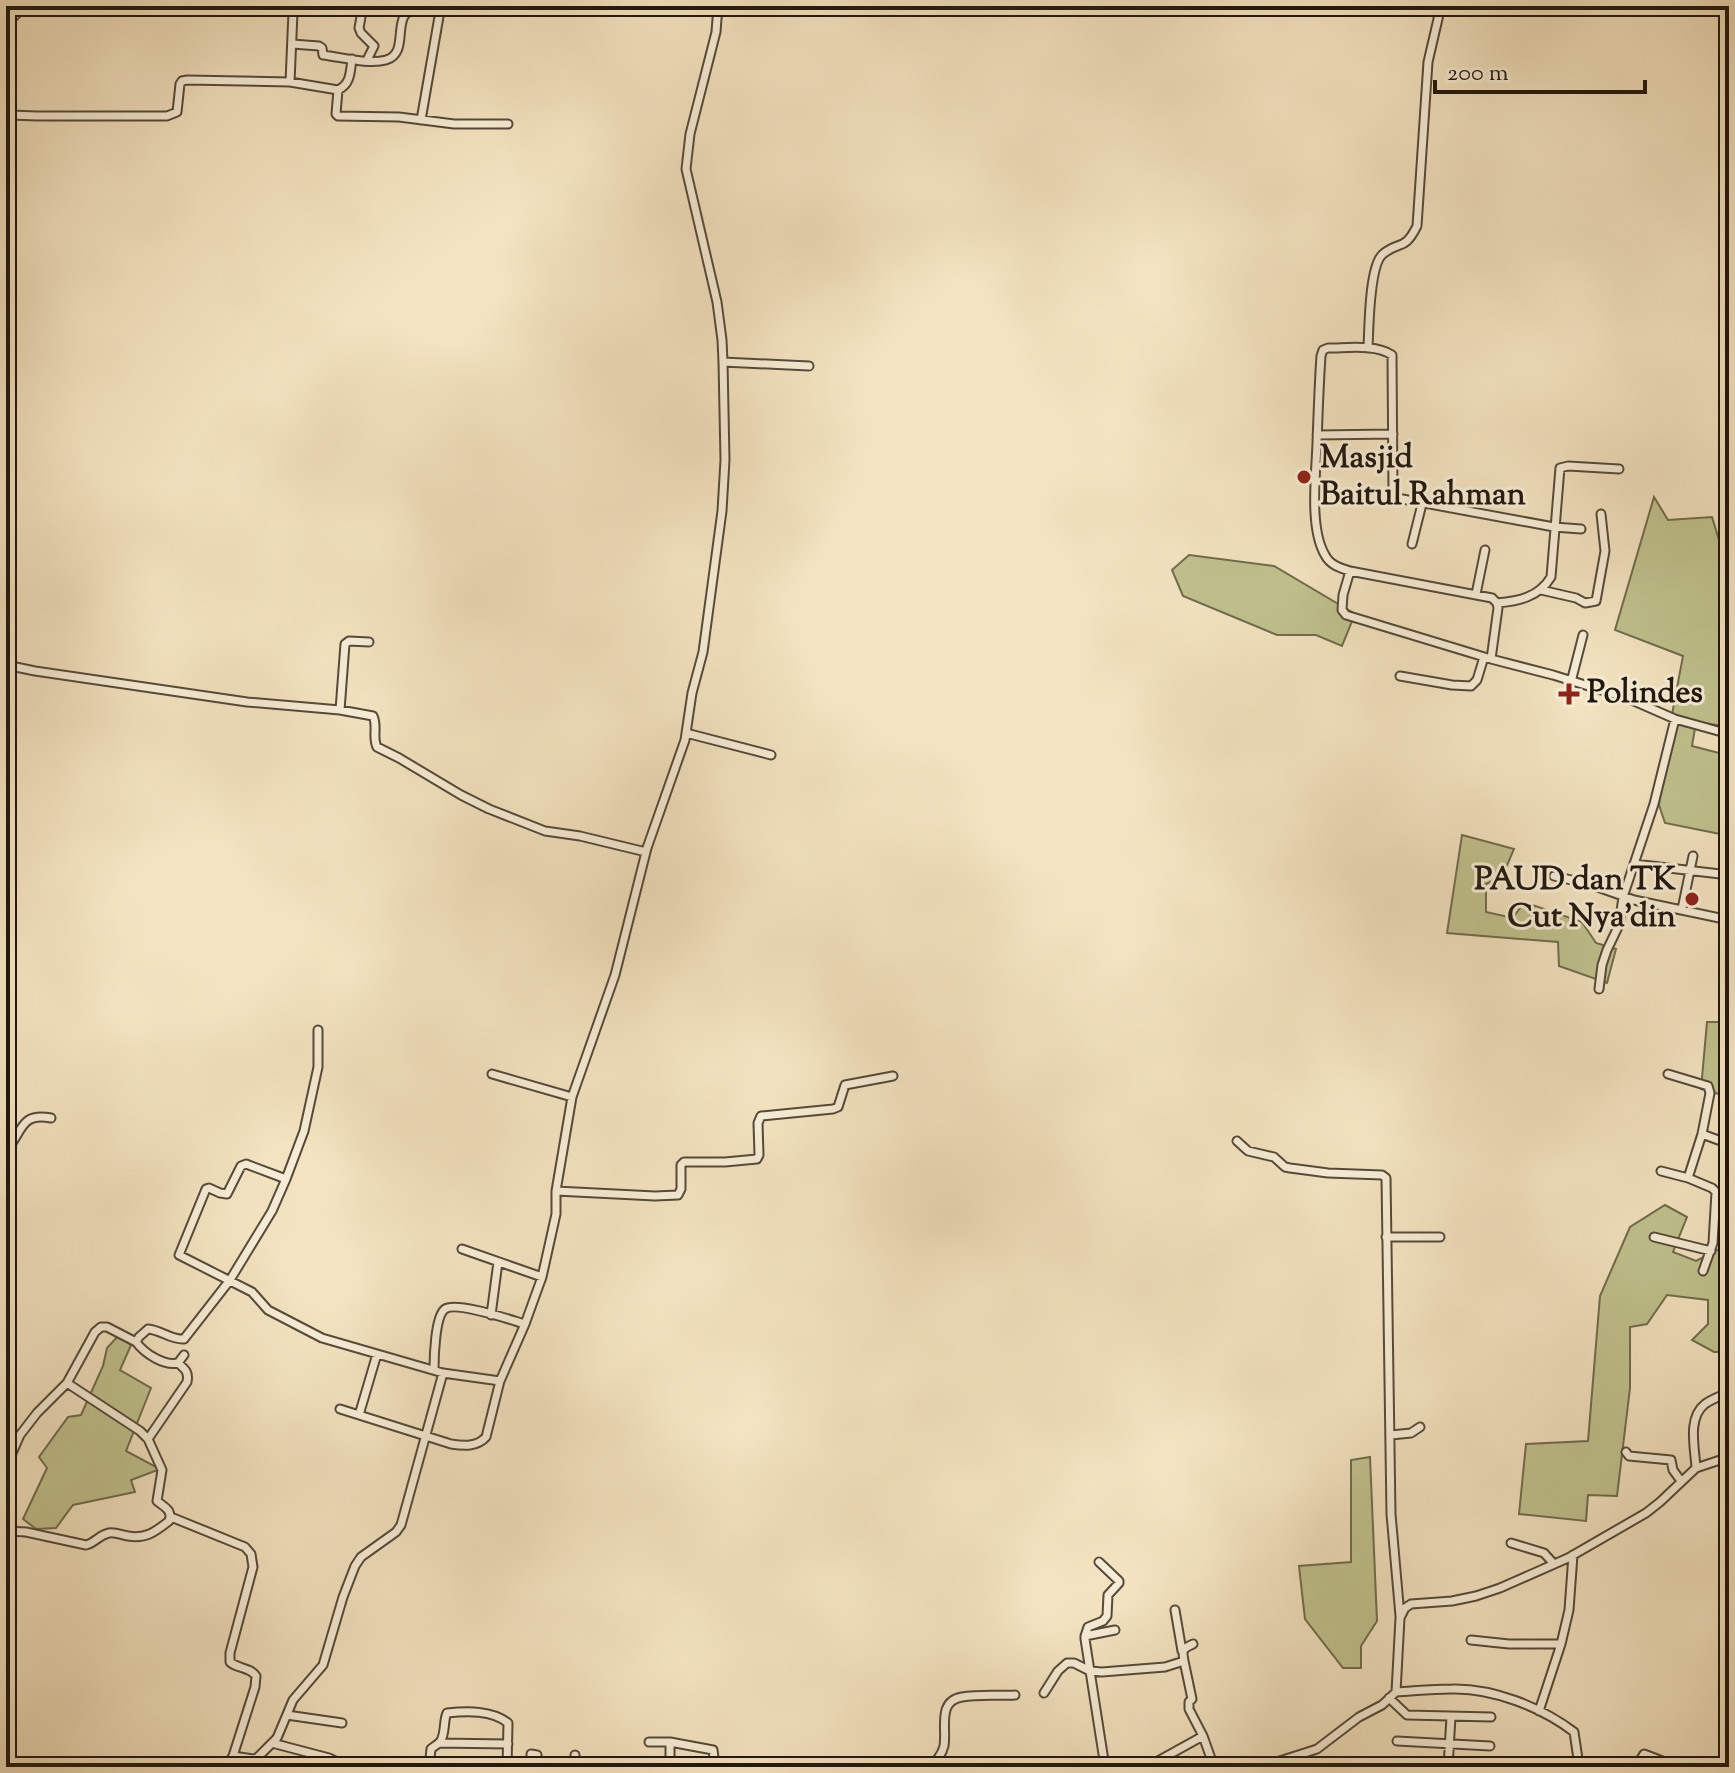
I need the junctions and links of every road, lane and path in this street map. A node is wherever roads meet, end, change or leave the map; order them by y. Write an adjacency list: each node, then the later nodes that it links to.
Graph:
1 (24, 6): 9 (street)
2 (52, 6): 3 (street)
3 (67, 6)
4 (363, 6): 12 (street)
5 (718, 6): 20 (street)
6 (1441, 6): 19 (street)
7 (440, 8): 12 (street); 17 (street)
8 (293, 12): 10 (street)
9 (6, 25)
10 (292, 44): 11 (street); 13 (street)
11 (352, 59): 12 (street); 15 (street)
12 (367, 60)
13 (290, 82): 15 (street); 16 (street)
14 (6, 85): 16 (street)
15 (338, 90): 17 (street)
16 (6, 109)
17 (421, 120): 18 (street)
18 (508, 124)
19 (1368, 348): 22 (street); 23 (street)
20 (723, 362): 21 (street); 43 (street)
21 (809, 366)
22 (1393, 434): 23 (street); 25 (street)
23 (1317, 435): 31 (street)
24 (1619, 469): 27 (street)
25 (1422, 504): 27 (street); 29 (street)
26 (1601, 514): 32 (street)
27 (1554, 527): 28 (street); 32 (street)
28 (1581, 529)
29 (1412, 544)
30 (1485, 550): 33 (street)
31 (1350, 571): 33 (street); 37 (street)
32 (1541, 590): 34 (street)
33 (1476, 594): 34 (street)
34 (1497, 603): 37 (street)
35 (1583, 635): 40 (street)
36 (369, 642): 41 (street)
37 (1488, 658): 39 (street); 40 (street)
38 (6, 665): 41 (street)
39 (1400, 676)
40 (1571, 682): 42 (street)
41 (340, 710): 46 (street)
42 (1675, 719): 44 (street); 48 (street)
43 (686, 733): 45 (street); 46 (street)
44 (1729, 734)
45 (771, 755)
46 (646, 852): 60 (street)
47 (1693, 856): 49 (street)
48 (1634, 864): 49 (street); 52 (street)
49 (1690, 870): 50 (street); 53 (street)
50 (1729, 875)
51 (1554, 876): 52 (street)
52 (1623, 897): 53 (street); 55 (street)
53 (1682, 909): 54 (street)
54 (1729, 920)
55 (1599, 989)
56 (318, 1030): 68 (street)
57 (492, 1074): 60 (street)
58 (1668, 1074): 62 (street)
59 (893, 1076): 69 (street)
60 (572, 1097): 69 (street)
61 (51, 1118): 65 (street)
62 (1702, 1134): 64 (street); 67 (street)
63 (1237, 1141): 70 (street)
64 (1729, 1144)
65 (6, 1151)
66 (1661, 1171): 67 (street)
67 (1688, 1178): 74 (street)
68 (286, 1179): 78 (street); 78 (street)
69 (556, 1191): 77 (street)
70 (1386, 1237): 71 (street); 93 (street)
71 (1440, 1237)
72 (1654, 1237): 74 (street)
73 (462, 1249): 75 (street)
74 (1711, 1251): 76 (street)
75 (498, 1262): 77 (street); 79 (street)
76 (1703, 1271)
77 (542, 1277): 80 (street)
78 (230, 1280): 81 (street); 82 (street)
79 (491, 1315): 80 (street); 85 (street)
80 (525, 1324): 87 (street)
81 (136, 1342): 84 (street); 88 (street)
82 (377, 1354): 85 (street); 91 (street)
83 (184, 1355): 84 (street)
84 (178, 1363): 95 (street)
85 (434, 1370): 86 (street)
86 (443, 1373): 87 (street); 94 (street)
87 (500, 1381): 94 (street)
88 (67, 1383): 95 (street); 98 (street)
89 (1729, 1392): 99 (street)
90 (340, 1409): 91 (street)
91 (359, 1415): 94 (street)
92 (1420, 1427): 93 (street)
93 (1391, 1435): 108 (street)
94 (425, 1437): 121 (street)
95 (148, 1439): 101 (street)
96 (1626, 1452): 100 (street)
97 (1729, 1457): 99 (street)
98 (6, 1467)
99 (1696, 1468): 100 (street)
100 (1681, 1481): 104 (street)
101 (171, 1517): 102 (street); 137 (street)
102 (6, 1531)
103 (1511, 1543): 106 (street)
104 (1573, 1555): 106 (street); 113 (street)
105 (1099, 1562): 110 (street)
106 (1554, 1564): 108 (street)
107 (1175, 1610): 114 (street)
108 (1400, 1618): 119 (street)
109 (1115, 1630): 110 (street)
110 (1085, 1636): 116 (street)
111 (1471, 1640): 113 (street)
112 (1193, 1644): 114 (street)
113 (1561, 1644): 120 (street)
114 (1182, 1651): 115 (street)
115 (1184, 1661): 116 (street); 125 (street)
116 (1090, 1671): 117 (street); 149 (street)
117 (1044, 1693)
118 (1015, 1695): 148 (street)
119 (1392, 1695): 120 (street); 122 (street); 138 (street)
120 (1539, 1711): 154 (street)
121 (287, 1715): 124 (street); 130 (street)
122 (1451, 1717): 123 (street); 133 (street)
123 (1491, 1717)
124 (342, 1723)
125 (1203, 1736): 150 (street); 151 (street)
126 (10, 1740): 135 (street)
127 (1397, 1741): 133 (street)
128 (649, 1742): 129 (street)
129 (670, 1742): 146 (street); 147 (street)
130 (272, 1743): 137 (street); 140 (street)
131 (439, 1743): 132 (street); 132 (street); 141 (street)
132 (508, 1744): 142 (street)
133 (1450, 1744): 134 (street); 153 (street)
134 (1490, 1746)
135 (6, 1748)
136 (575, 1755): 145 (street)
137 (233, 1756): 139 (street)
138 (1274, 1765): 152 (street)
139 (226, 1767)
140 (347, 1767)
141 (429, 1767)
142 (507, 1767)
143 (531, 1767): 144 (street)
144 (537, 1767)
145 (575, 1767)
146 (670, 1767)
147 (713, 1767)
148 (930, 1767)
149 (1105, 1767)
150 (1147, 1767)
151 (1214, 1767)
152 (1261, 1767)
153 (1448, 1767)
154 (1576, 1767)
155 (1636, 1767): 156 (street)
156 (1678, 1767)

